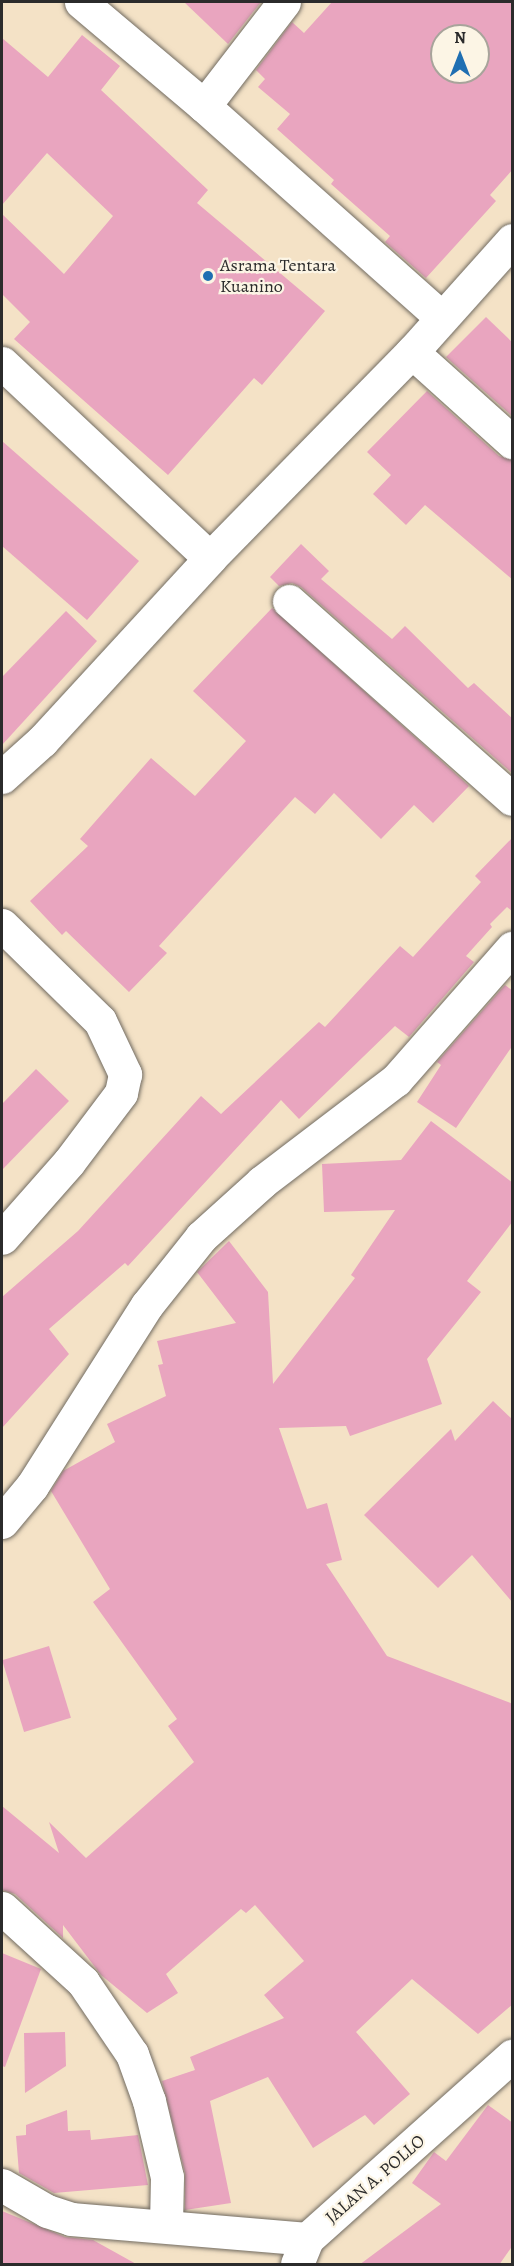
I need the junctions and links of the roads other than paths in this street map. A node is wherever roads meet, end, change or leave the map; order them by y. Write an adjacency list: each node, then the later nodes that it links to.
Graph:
1 (81, 2): 3 (street)
2 (284, 2): 3 (street)
3 (204, 106): 5 (street)
4 (513, 240): 5 (street)
5 (440, 316): 6 (street)
6 (412, 352): 8 (street); 9 (street)
7 (2, 363): 9 (street)
8 (513, 442)
9 (210, 558): 11 (street)
10 (288, 601): 12 (street)
11 (2, 777)
12 (513, 799)
13 (2, 925): 15 (street)
14 (513, 948): 16 (street)
15 (2, 1238)
16 (2, 1522)
17 (2, 1908): 20 (street)
18 (513, 2056): 21 (street, JALAN A. POLLO)
19 (2, 2186): 20 (street)
20 (166, 2225): 21 (street)
21 (302, 2252)

